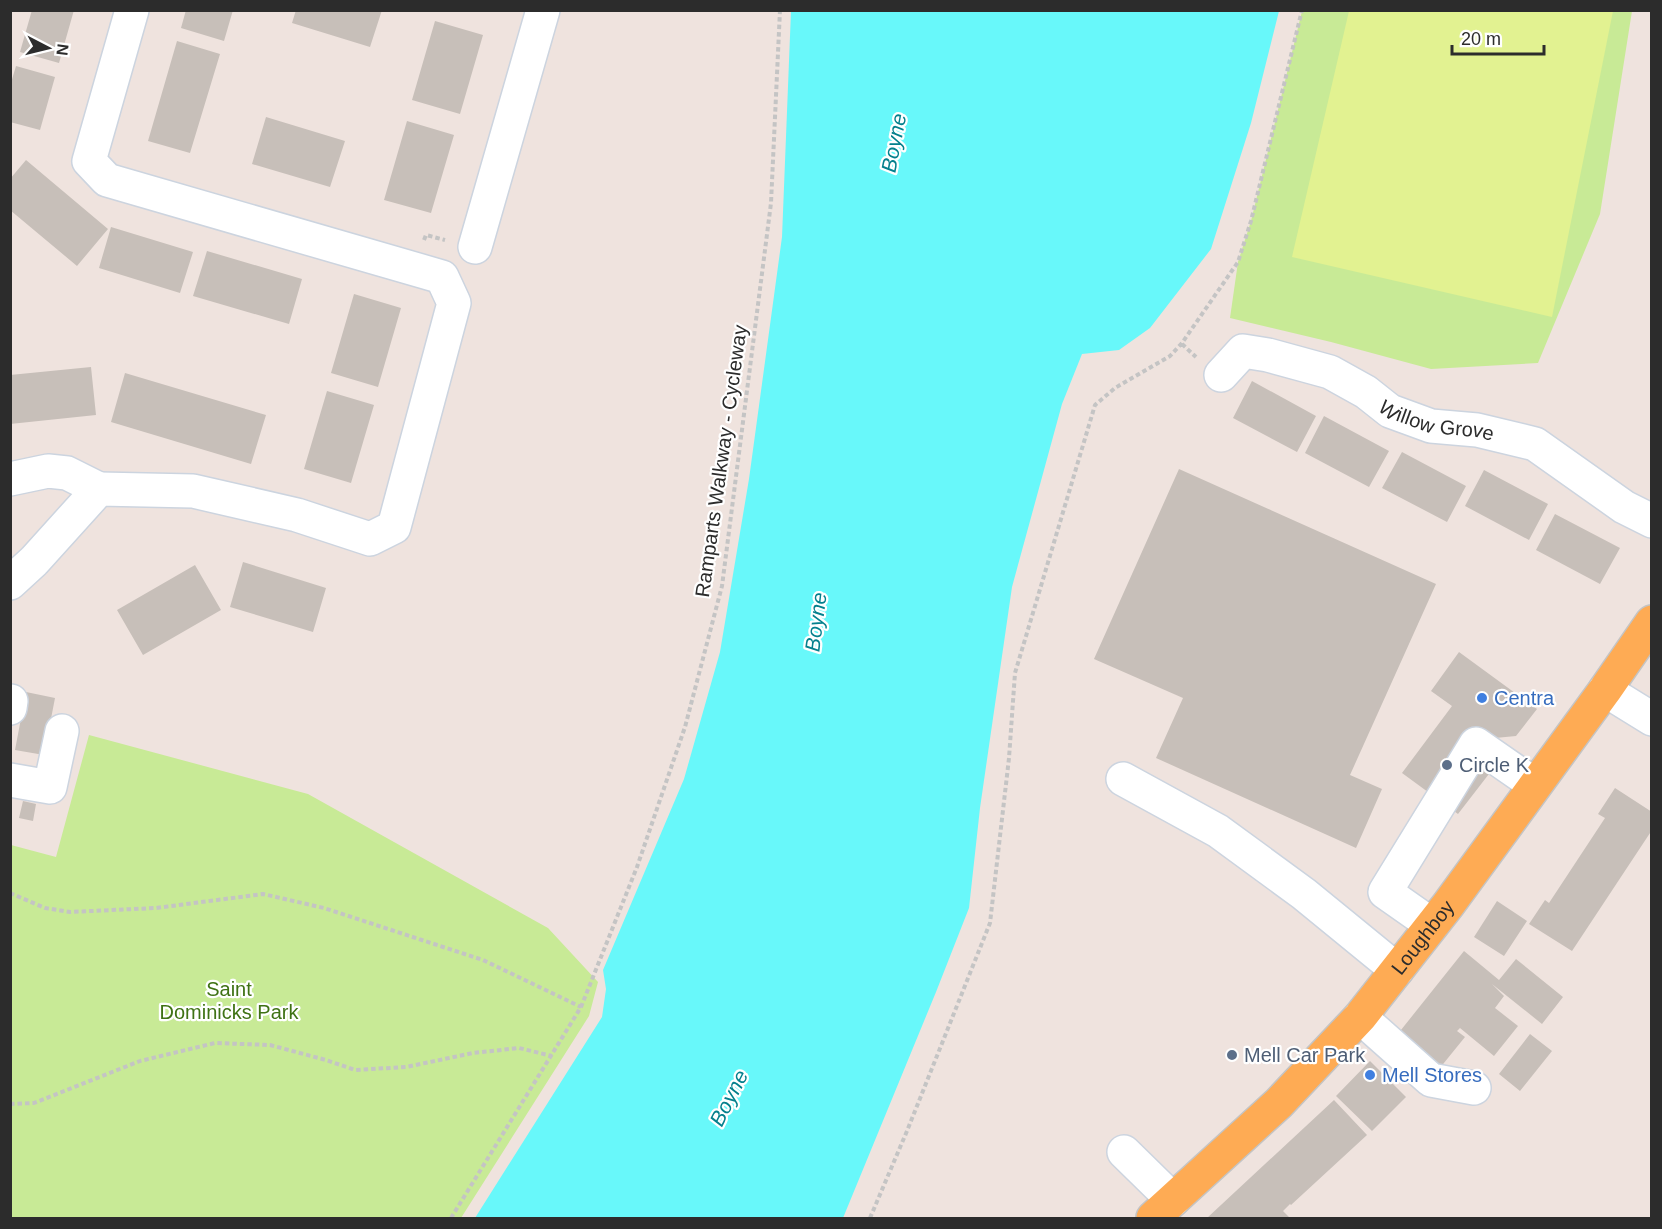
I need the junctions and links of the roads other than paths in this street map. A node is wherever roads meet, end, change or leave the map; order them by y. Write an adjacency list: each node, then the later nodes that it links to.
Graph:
1 (132, 10): 6 (street)
2 (543, 10): 3 (street)
3 (475, 247)
4 (1221, 375): 7 (street, Willow Grove)
5 (10, 478): 6 (street)
6 (99, 489): 8 (street)
7 (1652, 522)
8 (10, 583)
9 (1652, 622): 10 (main road, Loughboy)
10 (1605, 690): 11 (street); 15 (main road, Loughboy)
11 (1652, 719)
12 (62, 731): 14 (street)
13 (1123, 779): 17 (street)
14 (10, 780)
15 (1535, 785): 16 (main road, Loughboy); 16 (street)
16 (1432, 925): 17 (main road, Loughboy)
17 (1397, 970): 18 (main road, Loughboy)
18 (1360, 1017): 19 (street); 21 (main road, Loughboy)
19 (1474, 1088)
20 (1124, 1152): 21 (street)
21 (1163, 1209)

